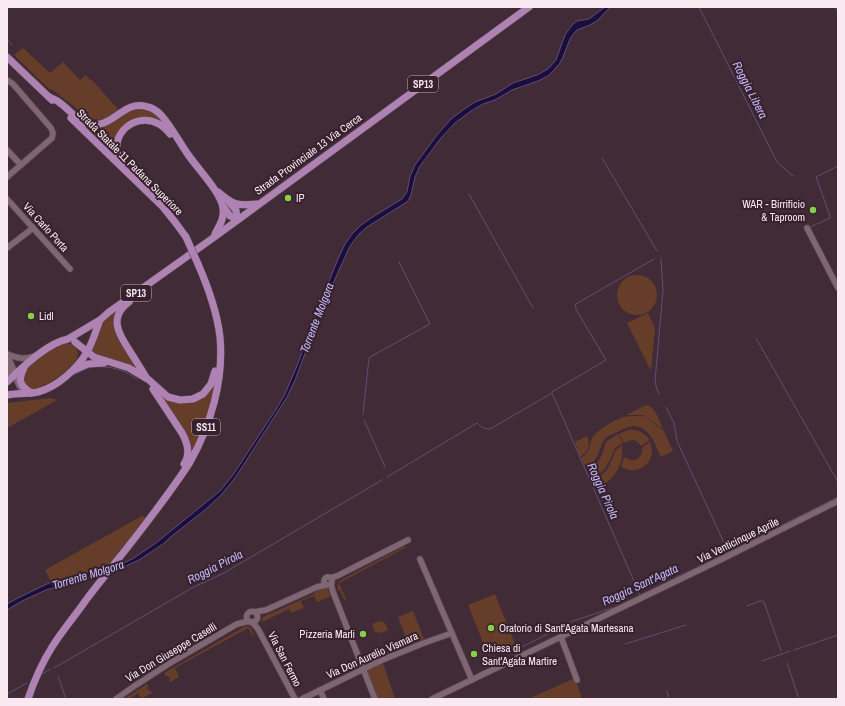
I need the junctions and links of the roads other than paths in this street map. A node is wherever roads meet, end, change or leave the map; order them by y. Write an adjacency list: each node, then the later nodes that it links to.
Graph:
1 (529, 7): 12 (main road, Strada Provinciale 13 Via Cerca / SP13)
2 (8, 59): 4 (main road, Strada Statale 11 Padana Superiore)
3 (7, 80): 7 (street)
4 (49, 97): 6 (main road); 9 (main road, Strada Statale 11 Padana Superiore)
5 (7, 150): 7 (street)
6 (187, 154): 9 (main road); 11 (main road)
7 (21, 165): 8 (street)
8 (7, 177)
9 (142, 186): 22 (main road, Strada Statale 11 Padana Superiore / SS11, bridge)
10 (7, 199): 14 (street, Via Carlo Porta)
11 (225, 202): 12 (main road); 13 (main road); 16 (main road)
12 (258, 204): 13 (main road, Strada Provinciale 13 Via Cerca / SP13)
13 (238, 219): 16 (main road, Strada Provinciale 13 Via Cerca / SP13)
14 (33, 228): 17 (street); 19 (street, Via Carlo Porta)
15 (808, 228): 20 (street)
16 (213, 238): 18 (main road, Strada Provinciale 13 Via Cerca / SP13)
17 (7, 248)
18 (172, 267): 21 (main road, Strada Provinciale 13 Via Cerca / SP13); 34 (main road)
19 (70, 269)
20 (838, 288)
21 (100, 320): 23 (main road, Strada Provinciale 13 Via Cerca / SP13); 24 (main road, Strada Provinciale 13 Via Cerca / SP13)
22 (220, 339): 34 (main road); 39 (main road, Strada Statale 11 Padana Superiore / SS11)
23 (71, 341): 24 (main road); 25 (main road, Strada Provinciale 13 Via Cerca / SP13); 27 (main road)
24 (87, 351): 27 (main road, Strada Provinciale 13 Via Cerca / SP13); 28 (main road)
25 (38, 355): 26 (street); 29 (main road, Strada Provinciale 13 Via Cerca / SP13)
26 (8, 356): 31 (street); 33 (street)
27 (78, 364): 30 (main road, Strada Provinciale 13 Via Cerca / SP13)
28 (114, 364): 30 (main road); 32 (main road)
29 (26, 366): 31 (main road, Strada Provinciale 13 Via Cerca / SP13); 36 (main road)
30 (70, 372): 36 (main road, Strada Provinciale 13 Via Cerca / SP13)
31 (16, 374): 35 (main road, Strada Provinciale 13 Via Cerca / SP13); 36 (street)
32 (140, 375): 34 (main road); 39 (main road)
33 (7, 378)
34 (149, 380)
35 (7, 382)
36 (30, 394): 37 (main road, Strada Provinciale 13 Via Cerca / SP13)
37 (7, 395)
38 (838, 501): 45 (street, Via Venticinque Aprile)
39 (161, 503): 50 (main road, Strada Statale 11 Padana Superiore / SS11)
40 (408, 540): 42 (street, Via Don Giuseppe Caselli)
41 (420, 559): 44 (street)
42 (329, 581): 43 (street, Via Don Giuseppe Caselli); 46 (street)
43 (253, 618): 51 (street, Via Don Giuseppe Caselli); 52 (street, Via San Fermo)
44 (452, 632): 46 (street, Via Don Aurelio Vismara); 47 (street)
45 (560, 637): 47 (street, Via Venticinque Aprile); 48 (street)
46 (364, 669): 49 (street, Via Don Aurelio Vismara); 55 (street)
47 (472, 680): 56 (street, Via Venticinque Aprile)
48 (577, 680)
49 (320, 690): 53 (street, Via Don Aurelio Vismara); 54 (street)
50 (28, 699)
51 (116, 699)
52 (295, 699)
53 (302, 699)
54 (324, 699)
55 (376, 699)
56 (432, 699)

